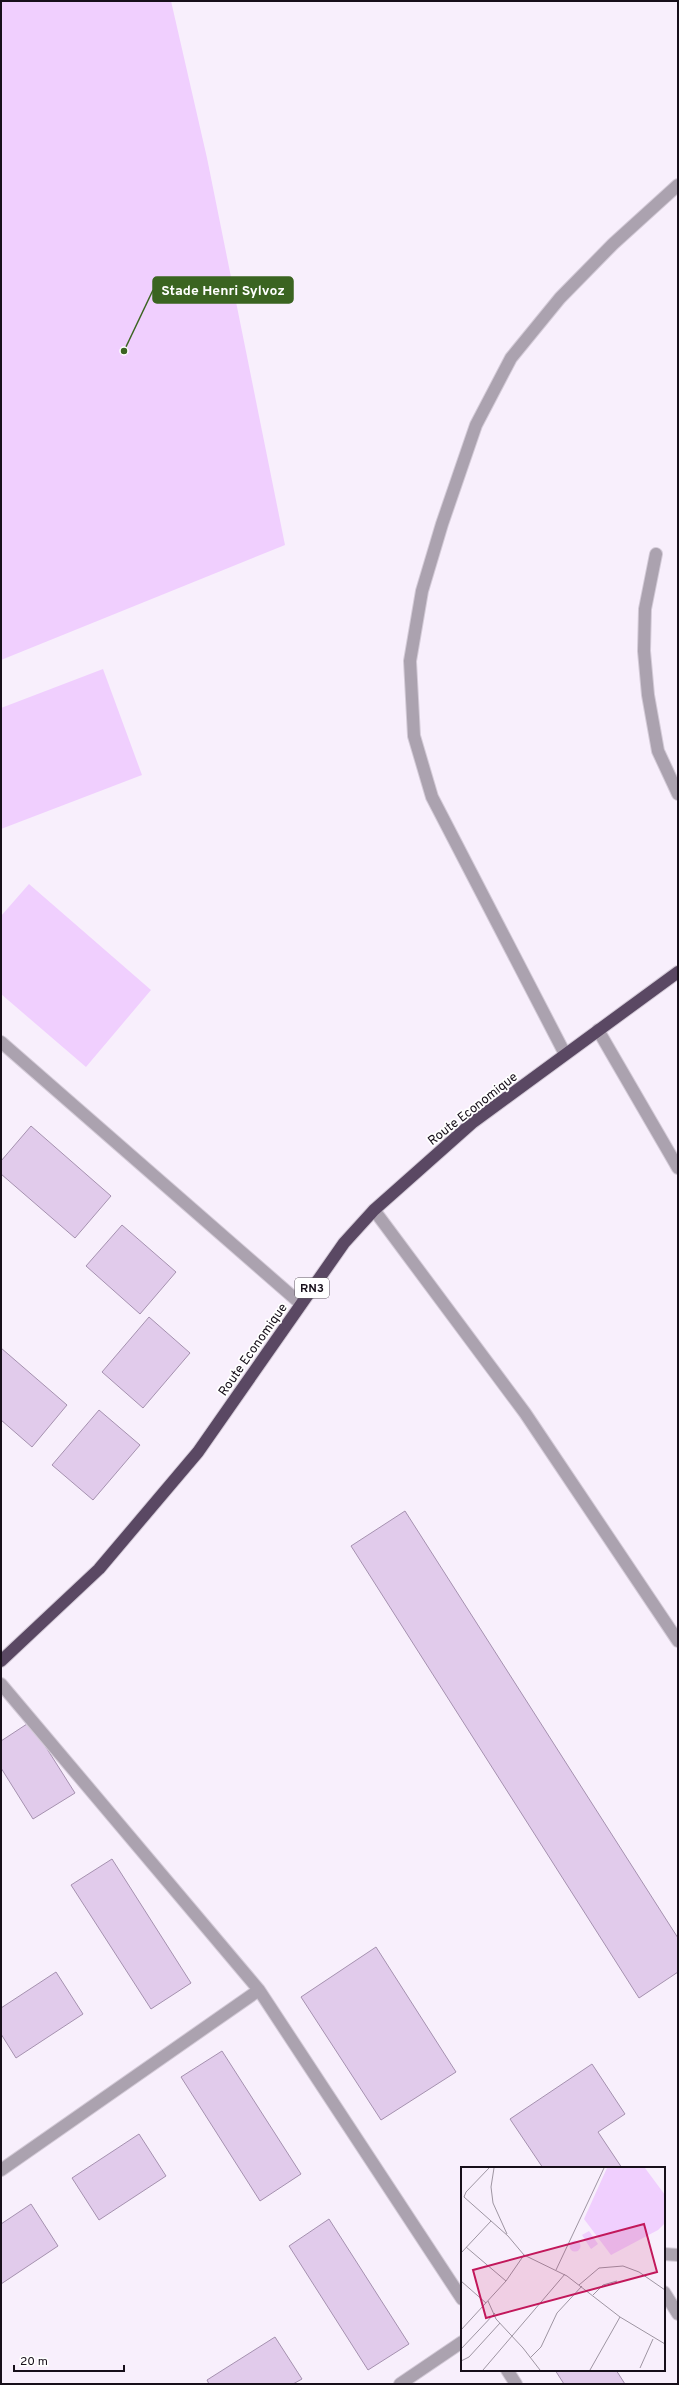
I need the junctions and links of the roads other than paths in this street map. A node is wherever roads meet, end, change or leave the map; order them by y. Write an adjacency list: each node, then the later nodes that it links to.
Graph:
1 (678, 185): 7 (street)
2 (656, 554): 3 (street)
3 (678, 794)
4 (678, 972): 5 (highway, Route Economique / RN3)
5 (598, 1030): 7 (highway, Route Economique / RN3); 8 (street)
6 (1, 1042): 10 (street)
7 (565, 1054): 9 (highway, Route Economique / RN3)
8 (678, 1168)
9 (374, 1210): 10 (highway, Route Economique / RN3); 11 (street)
10 (301, 1304): 12 (highway, Route Economique / RN3)
11 (678, 1641)
12 (1, 1661)
13 (1, 1684): 14 (street)
14 (259, 1990): 15 (street); 19 (street)
15 (1, 2170)
16 (665, 2254): 17 (street)
17 (678, 2255)
18 (665, 2294): 20 (street)
19 (461, 2297)
20 (678, 2314)
21 (461, 2343): 23 (street)
22 (508, 2371): 24 (street)
23 (400, 2384)
24 (516, 2384)

